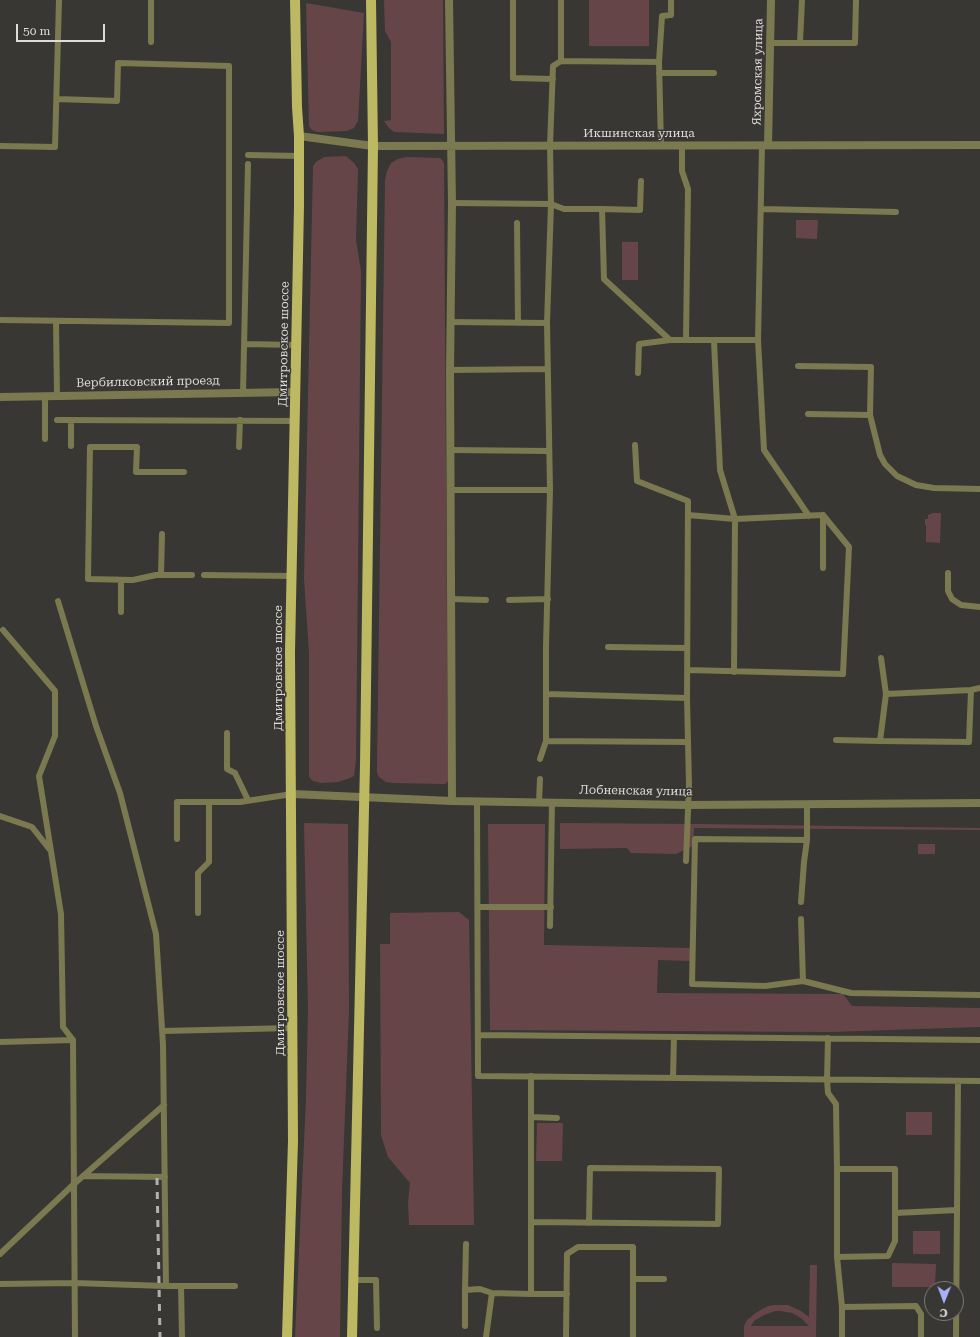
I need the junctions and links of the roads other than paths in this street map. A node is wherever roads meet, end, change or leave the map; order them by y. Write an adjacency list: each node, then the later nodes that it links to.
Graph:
1 (60, 0): 20 (lane)
2 (151, 0): 12 (lane)
3 (295, 0): 21 (main road, Дмитровское шоссе)
4 (371, 0): 25 (main road)
5 (449, 0): 26 (street)
6 (513, 0): 19 (lane)
7 (561, 0): 15 (lane)
8 (671, 0): 16 (lane)
9 (771, 0): 14 (street, Яхромская улица)
10 (802, 0): 13 (lane)
11 (856, 0): 13 (lane)
12 (150, 42)
13 (800, 42): 14 (lane)
14 (771, 43): 22 (street, Яхромская улица)
15 (561, 61): 16 (lane); 19 (lane)
16 (659, 62): 17 (lane)
17 (659, 73): 18 (lane); 28 (lane)
18 (714, 73)
19 (553, 79): 27 (lane)
20 (57, 99): 24 (lane); 41 (lane)
21 (299, 136): 25 (street, Икшинская улица); 31 (main road, Дмитровское шоссе)
22 (765, 145): 23 (street, Икшинская улица); 29 (street, Икшинская улица); 37 (lane)
23 (980, 145)
24 (0, 146)
25 (373, 146): 26 (street, Икшинская улица); 114 (main road)
26 (451, 146): 27 (street, Икшинская улица); 34 (street)
27 (550, 146): 28 (street, Икшинская улица); 35 (lane)
28 (661, 146): 29 (street, Икшинская улица)
29 (682, 146): 46 (lane)
30 (248, 155): 31 (lane)
31 (299, 156): 50 (main road, Дмитровское шоссе)
32 (248, 164): 49 (lane)
33 (641, 181): 36 (lane)
34 (452, 203): 35 (lane); 42 (street)
35 (551, 204): 36 (lane); 44 (lane)
36 (602, 209): 45 (lane)
37 (761, 210): 38 (lane); 47 (lane)
38 (896, 212)
39 (517, 223): 43 (lane)
40 (0, 320): 41 (lane)
41 (56, 321): 58 (lane)
42 (450, 322): 43 (lane); 53 (street)
43 (518, 323): 44 (lane)
44 (547, 323): 52 (lane)
45 (670, 340): 46 (lane); 54 (lane)
46 (686, 340): 48 (lane)
47 (758, 340): 48 (lane); 78 (lane)
48 (714, 341): 79 (lane)
49 (244, 344): 50 (lane); 56 (lane)
50 (296, 345): 55 (main road, Дмитровское шоссе)
51 (798, 366): 61 (lane)
52 (548, 369): 53 (lane); 71 (lane)
53 (450, 370): 70 (street)
54 (638, 373)
55 (296, 392): 56 (street, Вербилковский проезд); 65 (main road, Дмитровское шоссе)
56 (243, 393): 58 (street, Вербилковский проезд)
57 (45, 396): 58 (street, Вербилковский проезд); 59 (street, Вербилковский проезд); 66 (lane)
58 (57, 396)
59 (0, 397)
60 (808, 414): 61 (lane)
61 (870, 415): 73 (lane)
62 (57, 420): 63 (lane)
63 (71, 420): 64 (lane); 68 (lane)
64 (240, 420): 65 (lane); 69 (lane)
65 (295, 421): 86 (main road, Дмитровское шоссе)
66 (45, 439)
67 (635, 445): 76 (lane)
68 (71, 446)
69 (239, 447)
70 (450, 450): 71 (lane); 74 (street)
71 (549, 451): 75 (lane)
72 (184, 472): 87 (lane)
73 (980, 489)
74 (450, 490): 75 (lane); 88 (street)
75 (550, 490): 89 (lane)
76 (688, 515): 79 (lane); 97 (lane)
77 (823, 515): 78 (lane); 81 (lane); 100 (lane)
78 (809, 516): 79 (lane)
79 (735, 519): 100 (lane)
80 (162, 534): 83 (lane)
81 (823, 568)
82 (948, 573): 93 (lane)
83 (161, 575): 84 (lane); 87 (lane)
84 (192, 575)
85 (204, 576): 86 (lane)
86 (292, 576): 113 (main road, Дмитровское шоссе)
87 (121, 580): 94 (lane)
88 (451, 599): 90 (lane); 116 (street)
89 (548, 599): 91 (lane); 103 (lane)
90 (486, 600)
91 (509, 600)
92 (58, 602): 138 (lane)
93 (980, 606)
94 (120, 612)
95 (2, 630): 127 (lane)
96 (608, 647): 97 (lane)
97 (687, 648): 99 (lane)
98 (881, 658): 104 (lane)
99 (688, 670): 100 (lane); 105 (lane)
100 (734, 672)
101 (980, 688): 102 (lane)
102 (971, 690): 104 (lane); 109 (lane)
103 (547, 694): 105 (lane); 108 (lane)
104 (886, 694): 109 (lane)
105 (687, 698): 110 (lane)
106 (227, 734): 115 (lane)
107 (836, 740): 109 (lane)
108 (546, 741): 110 (lane); 111 (lane)
109 (880, 741)
110 (688, 742): 123 (lane)
111 (540, 759)
112 (540, 779): 119 (lane)
113 (292, 794): 114 (street, Лобненская улица); 115 (lane); 137 (main road, Дмитровское шоссе)
114 (365, 797): 116 (street, Лобненская улица); 166 (main road)
115 (248, 800): 118 (lane)
116 (452, 801): 117 (street, Лобненская улица)
117 (477, 801): 119 (street, Лобненская улица); 130 (lane)
118 (209, 802): 125 (lane); 132 (lane)
119 (540, 802): 120 (street, Лобненская улица)
120 (552, 802): 123 (street, Лобненская улица); 131 (lane)
121 (980, 803): 122 (street, Лобненская улица)
122 (807, 804): 123 (street, Лобненская улица); 126 (lane)
123 (688, 805): 128 (lane)
124 (0, 816): 127 (lane)
125 (177, 839)
126 (807, 840): 129 (lane); 135 (lane)
127 (51, 851): 142 (lane)
128 (686, 861)
129 (801, 902)
130 (478, 907): 131 (lane); 139 (lane)
131 (551, 907): 134 (lane)
132 (198, 913)
133 (801, 919): 135 (lane)
134 (550, 926)
135 (803, 981): 136 (lane)
136 (980, 995)
137 (293, 1028): 138 (lane); 181 (main road, Дмитровское шоссе)
138 (162, 1031): 150 (lane)
139 (479, 1035): 140 (lane); 145 (lane)
140 (674, 1037): 141 (lane); 146 (lane)
141 (828, 1038): 143 (lane); 147 (lane)
142 (73, 1040): 144 (lane); 156 (lane)
143 (980, 1040)
144 (0, 1042)
145 (531, 1076): 146 (lane); 151 (lane)
146 (673, 1078): 147 (lane)
147 (827, 1080): 148 (lane); 153 (lane)
148 (958, 1081): 149 (lane); 157 (lane)
149 (980, 1081)
150 (164, 1105): 154 (lane); 155 (lane)
151 (531, 1118): 152 (lane); 159 (lane)
152 (557, 1118)
153 (837, 1169): 158 (lane); 163 (lane)
154 (83, 1176): 155 (lane); 156 (lane)
155 (165, 1177): 169 (lane)
156 (74, 1184): 162 (lane); 167 (lane)
157 (957, 1210): 158 (lane); 188 (lane)
158 (895, 1213): 163 (lane)
159 (531, 1222): 160 (lane); 174 (lane)
160 (589, 1222): 160 (lane)
161 (466, 1244): 172 (lane)
162 (0, 1254)
163 (837, 1257): 176 (lane)
164 (633, 1279): 165 (lane); 175 (lane); 185 (lane)
165 (664, 1279)
166 (354, 1280): 178 (lane); 182 (main road)
167 (75, 1283): 168 (lane); 169 (lane); 179 (lane)
168 (0, 1284)
169 (166, 1286): 170 (lane)
170 (181, 1286): 171 (lane); 180 (lane)
171 (235, 1286)
172 (465, 1290): 173 (lane); 177 (lane)
173 (492, 1293): 174 (lane); 183 (lane)
174 (531, 1294): 175 (lane)
175 (567, 1294): 184 (lane)
176 (842, 1307): 186 (lane); 187 (lane)
177 (466, 1326)
178 (376, 1328)
179 (75, 1337)
180 (182, 1337)
181 (287, 1337)
182 (352, 1337)
183 (486, 1337)
184 (566, 1337)
185 (633, 1337)
186 (842, 1337)
187 (921, 1337)
188 (956, 1337)

